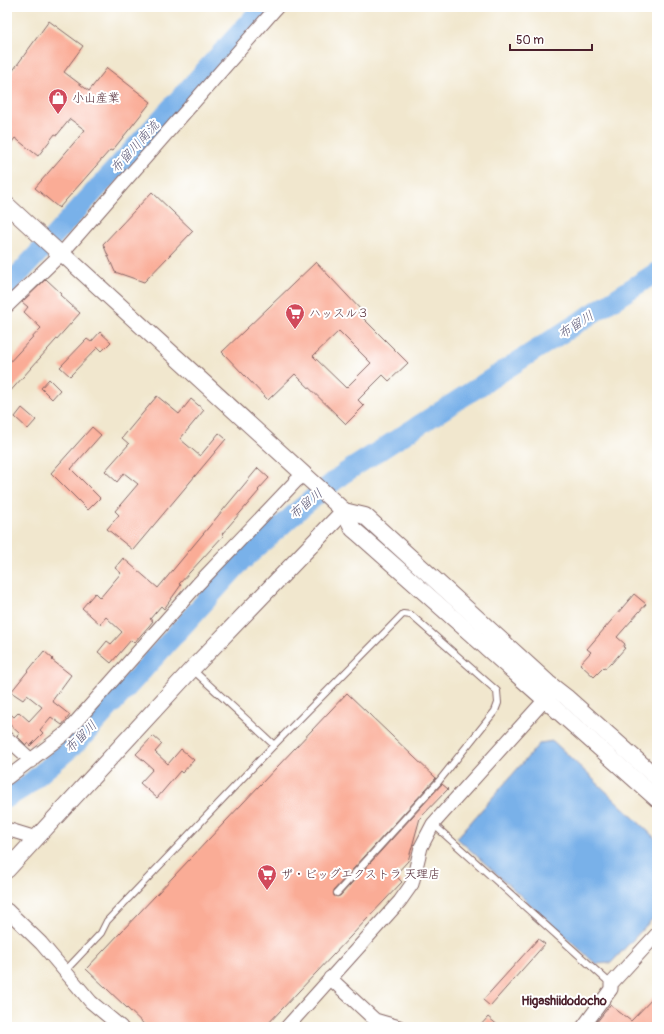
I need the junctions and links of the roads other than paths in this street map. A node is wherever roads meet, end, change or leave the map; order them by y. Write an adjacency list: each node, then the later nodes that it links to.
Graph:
1 (276, 7): 3 (street)
2 (7, 205): 3 (street)
3 (60, 252): 4 (street); 5 (street)
4 (7, 306)
5 (307, 478): 6 (street); 11 (street)
6 (341, 508): 7 (street); 8 (street)
7 (192, 669): 10 (lane); 17 (street)
8 (550, 694): 13 (street); 14 (street); 15 (street)
9 (7, 738): 11 (street)
10 (274, 745): 19 (lane); 22 (lane)
11 (32, 761): 12 (street)
12 (7, 778)
13 (657, 778)
14 (657, 799)
15 (433, 824): 23 (street); 24 (lane)
16 (7, 831): 17 (street)
17 (36, 838): 18 (street)
18 (7, 870)
19 (337, 893)
20 (7, 910): 22 (street)
21 (657, 934): 24 (street)
22 (65, 971): 25 (street)
23 (330, 978): 26 (street); 27 (street)
24 (611, 984): 28 (street)
25 (120, 1027)
26 (287, 1027)
27 (399, 1027)
28 (583, 1027)

